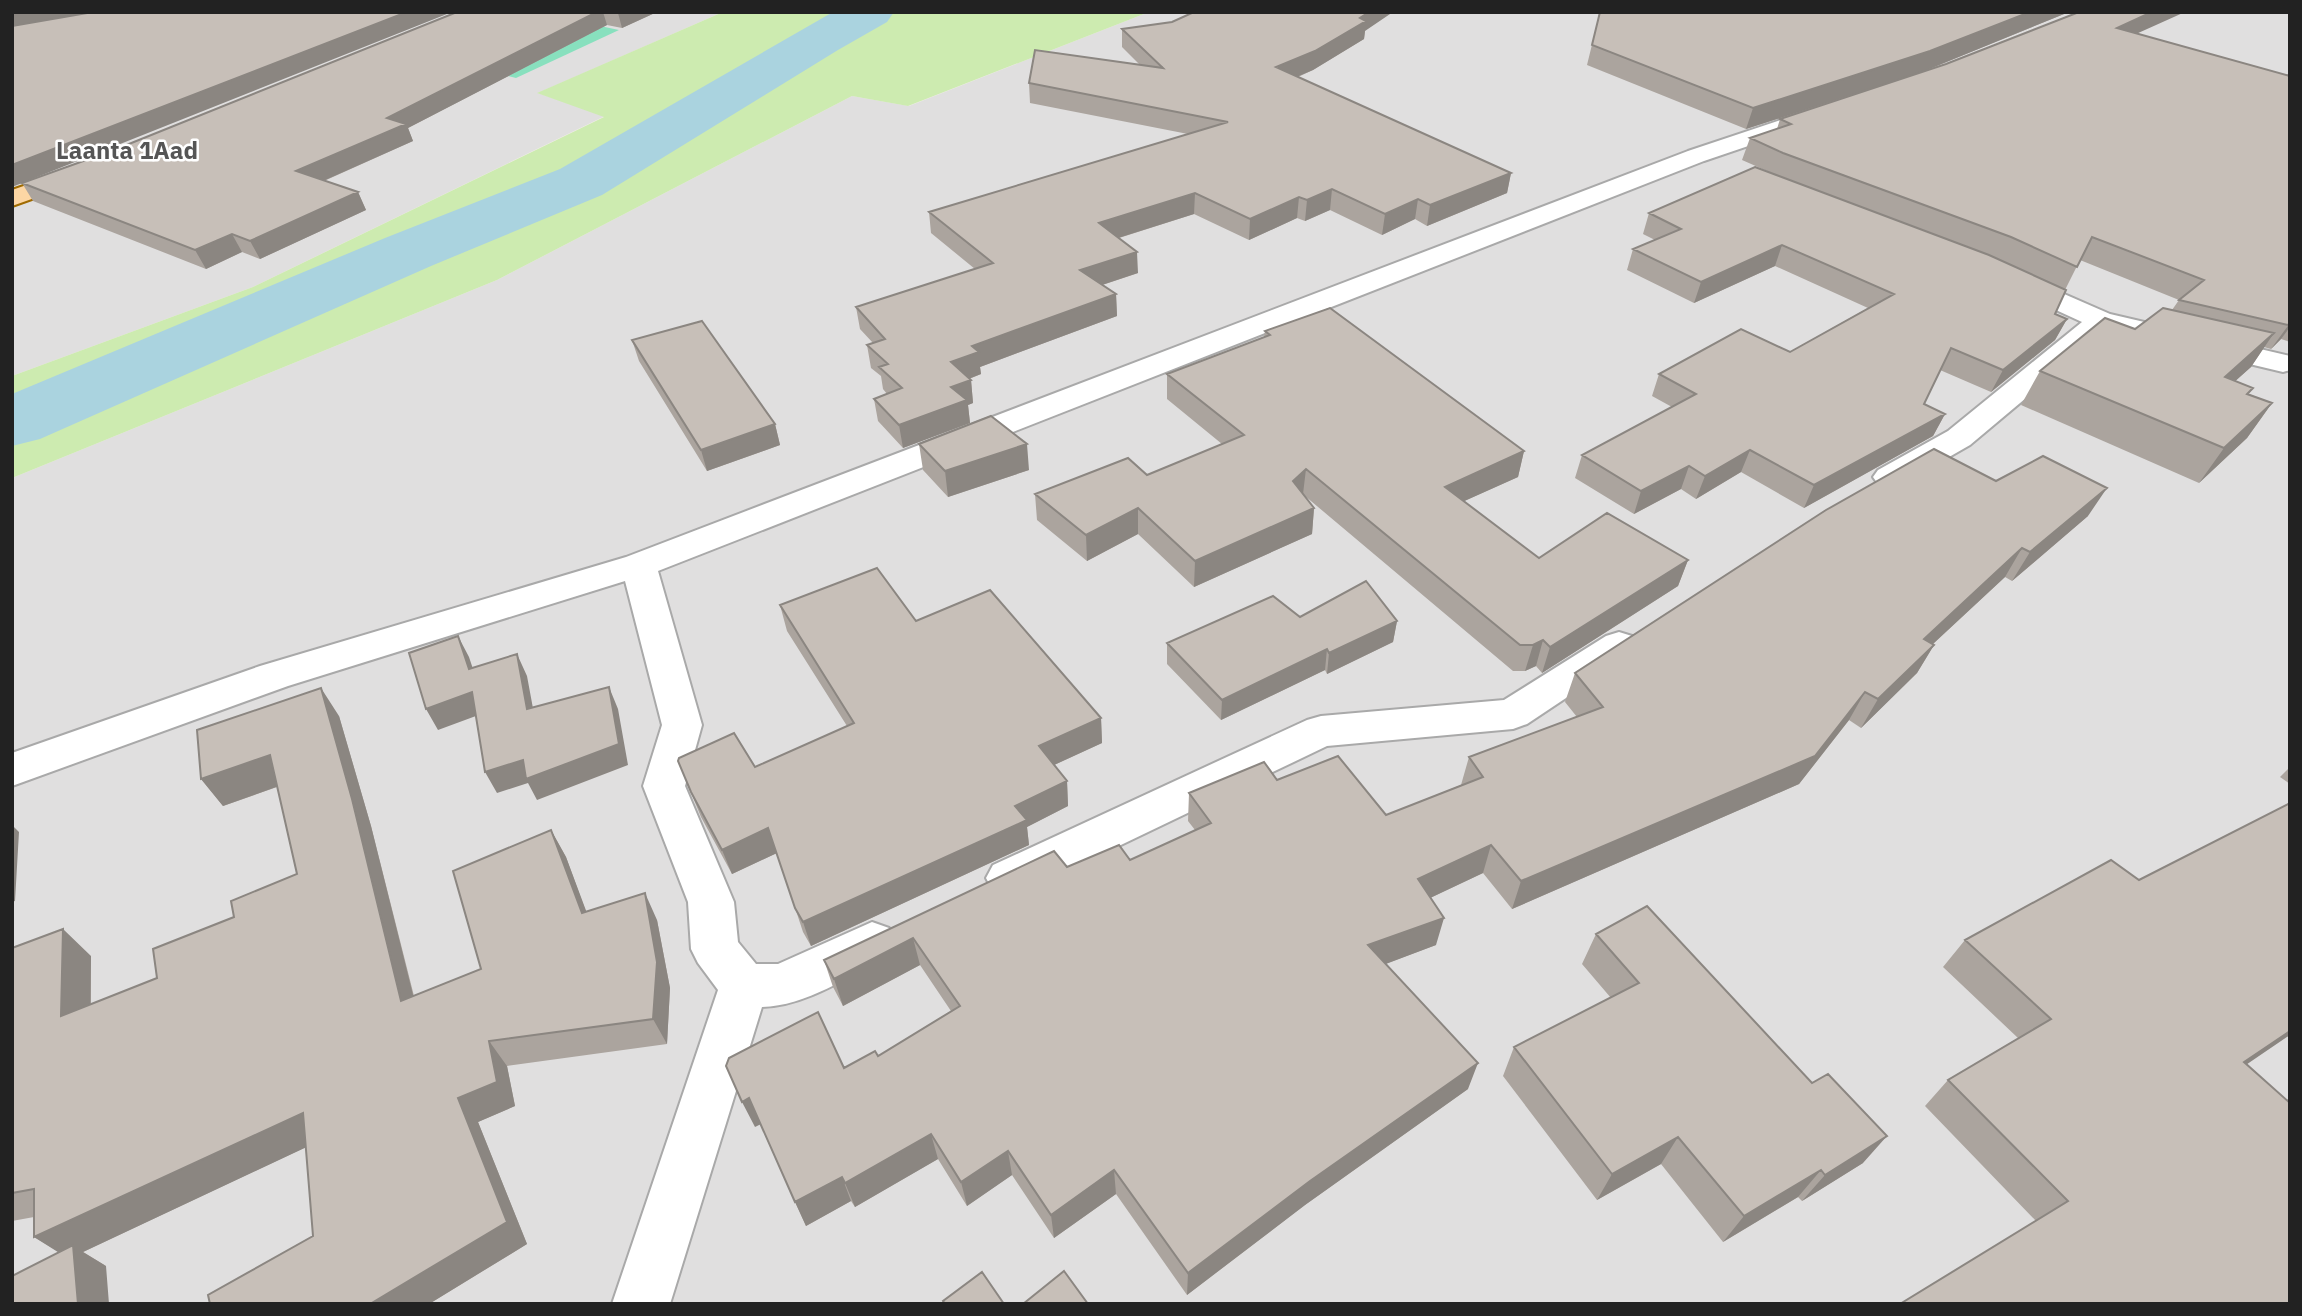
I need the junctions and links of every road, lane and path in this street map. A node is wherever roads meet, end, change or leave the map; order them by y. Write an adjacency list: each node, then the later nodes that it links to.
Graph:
1 (1826, 113): 2 (street)
2 (1696, 156): 4 (street); 10 (street)
3 (103, 165): 5 (main road)
4 (1735, 170)
5 (12, 199)
6 (1989, 268): 7 (street)
7 (2101, 320): 8 (street); 9 (street)
8 (2283, 363)
9 (1856, 496)
10 (639, 565): 12 (street); 15 (street)
11 (1650, 625): 13 (street)
12 (12, 770)
13 (983, 890)
14 (908, 926): 15 (street)
15 (744, 986): 16 (street)
16 (641, 1304)

